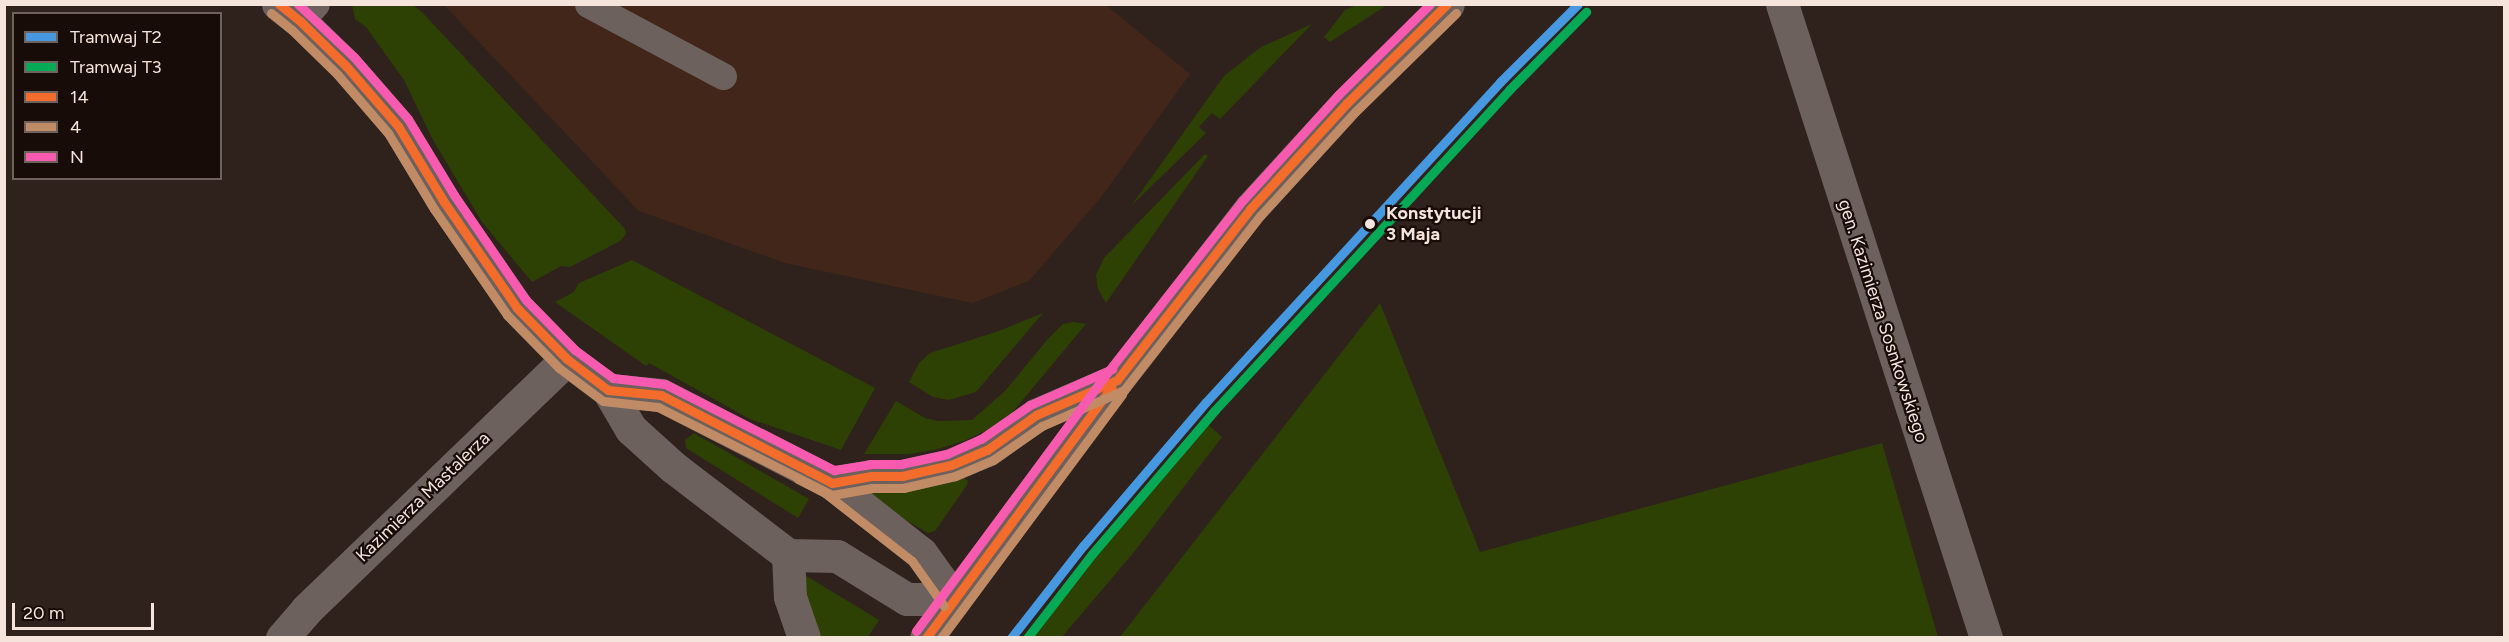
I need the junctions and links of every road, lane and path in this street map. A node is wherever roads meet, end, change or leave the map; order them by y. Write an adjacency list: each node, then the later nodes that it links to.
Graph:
1 (588, 4): 5 (lane)
2 (1449, 4): 7 (street)
3 (1782, 4): 15 (street, gen. Kazimierza Sosnkowskiego)
4 (298, 10): 6 (street)
5 (723, 76)
6 (567, 359): 8 (street); 12 (street, Kazimierza Mastalerza)
7 (1118, 380): 9 (street); 11 (street)
8 (608, 390): 9 (street); 10 (street)
9 (832, 483): 11 (street)
10 (788, 555): 11 (street); 13 (street)
11 (954, 599): 14 (street)
12 (282, 638)
13 (804, 638)
14 (926, 638)
15 (1986, 638)

